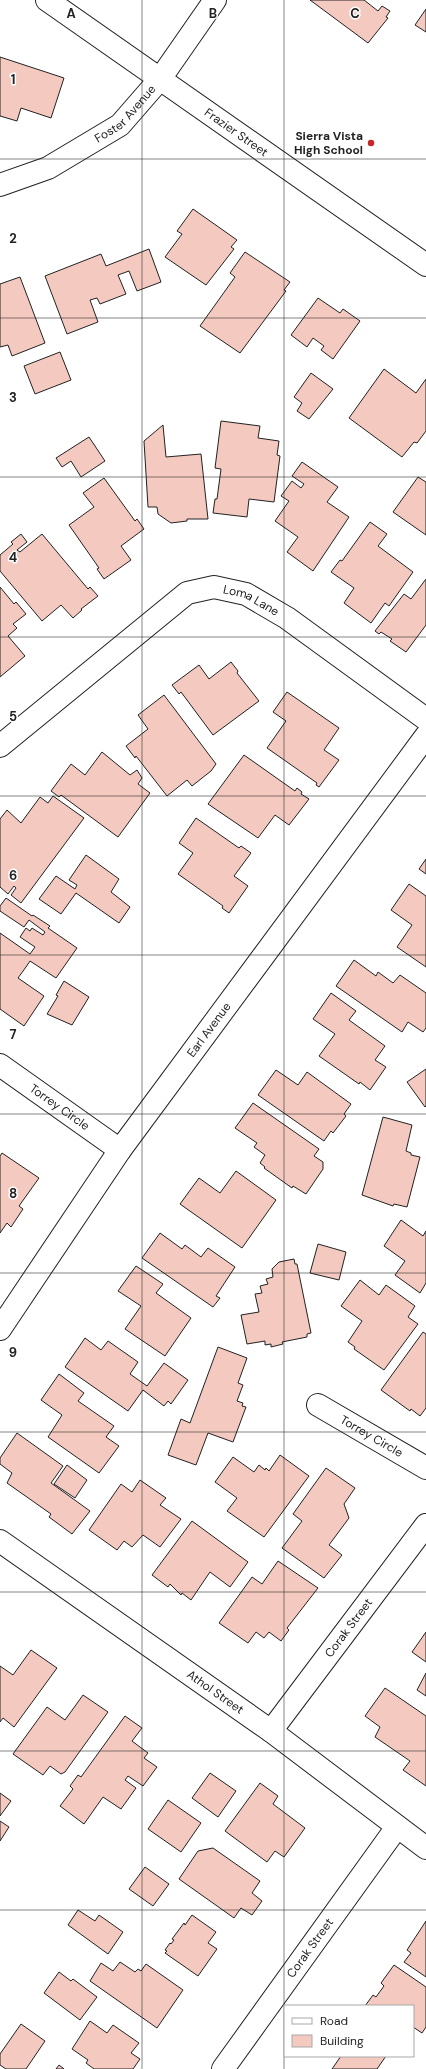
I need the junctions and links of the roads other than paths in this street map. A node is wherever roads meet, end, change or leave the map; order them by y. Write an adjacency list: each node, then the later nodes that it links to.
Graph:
1 (46, 0): 3 (street, Frazier Street)
2 (215, 0): 3 (street, Foster Avenue)
3 (160, 79): 4 (street, Foster Avenue); 5 (street, Frazier Street)
4 (0, 185)
5 (426, 265)
6 (426, 719): 8 (street, Loma Lane)
7 (426, 736): 10 (street, Earl Avenue)
8 (0, 746)
9 (0, 1065): 10 (street, Torrey Circle)
10 (120, 1150): 11 (street, Earl Avenue)
11 (0, 1329)
12 (318, 1405): 13 (street, Torrey Circle)
13 (426, 1468)
14 (426, 1525): 16 (street, Corak Street)
15 (0, 1541): 16 (street, Athol Street)
16 (271, 1731): 17 (street, Athol Street)
17 (396, 1827): 18 (street, Athol Street); 19 (street, Corak Street)
18 (426, 1848)
19 (223, 2069)

